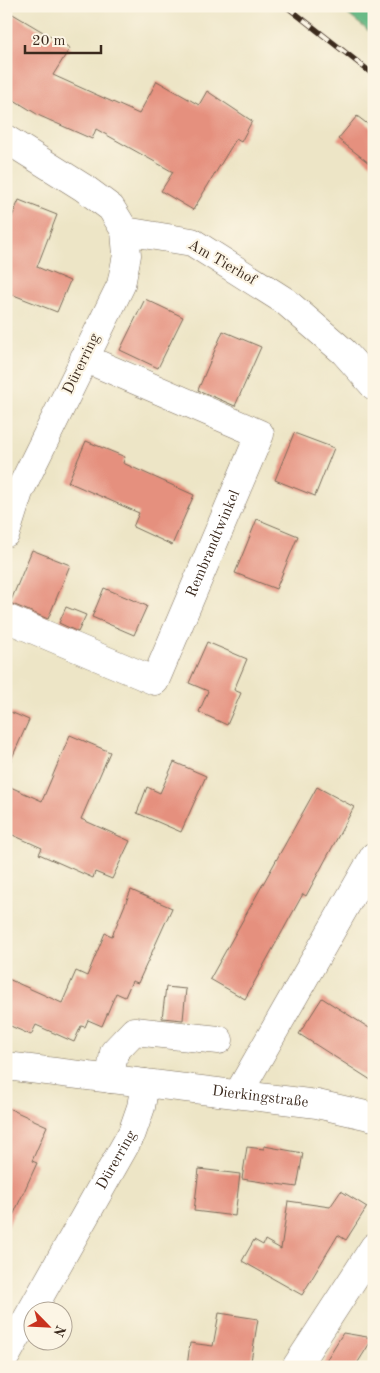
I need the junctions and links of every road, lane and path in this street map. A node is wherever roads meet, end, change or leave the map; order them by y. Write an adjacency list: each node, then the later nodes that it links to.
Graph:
1 (6, 139): 2 (street)
2 (125, 231): 3 (street, Dürerring); 4 (street, Am Tierhof)
3 (84, 358): 5 (street, Dürerring); 7 (street, Rembrandtwinkel)
4 (374, 386)
5 (13, 488): 6 (street, Dürerring)
6 (6, 533)
7 (6, 618)
8 (374, 856): 13 (street)
9 (219, 1040): 11 (street)
10 (6, 1066): 11 (street)
11 (110, 1079): 12 (street)
12 (145, 1083): 13 (street, Dierkingstraße); 16 (street, Dürerring)
13 (238, 1094): 14 (street, Dierkingstraße)
14 (374, 1117)
15 (374, 1247): 17 (street)
16 (6, 1356)
17 (296, 1367)

